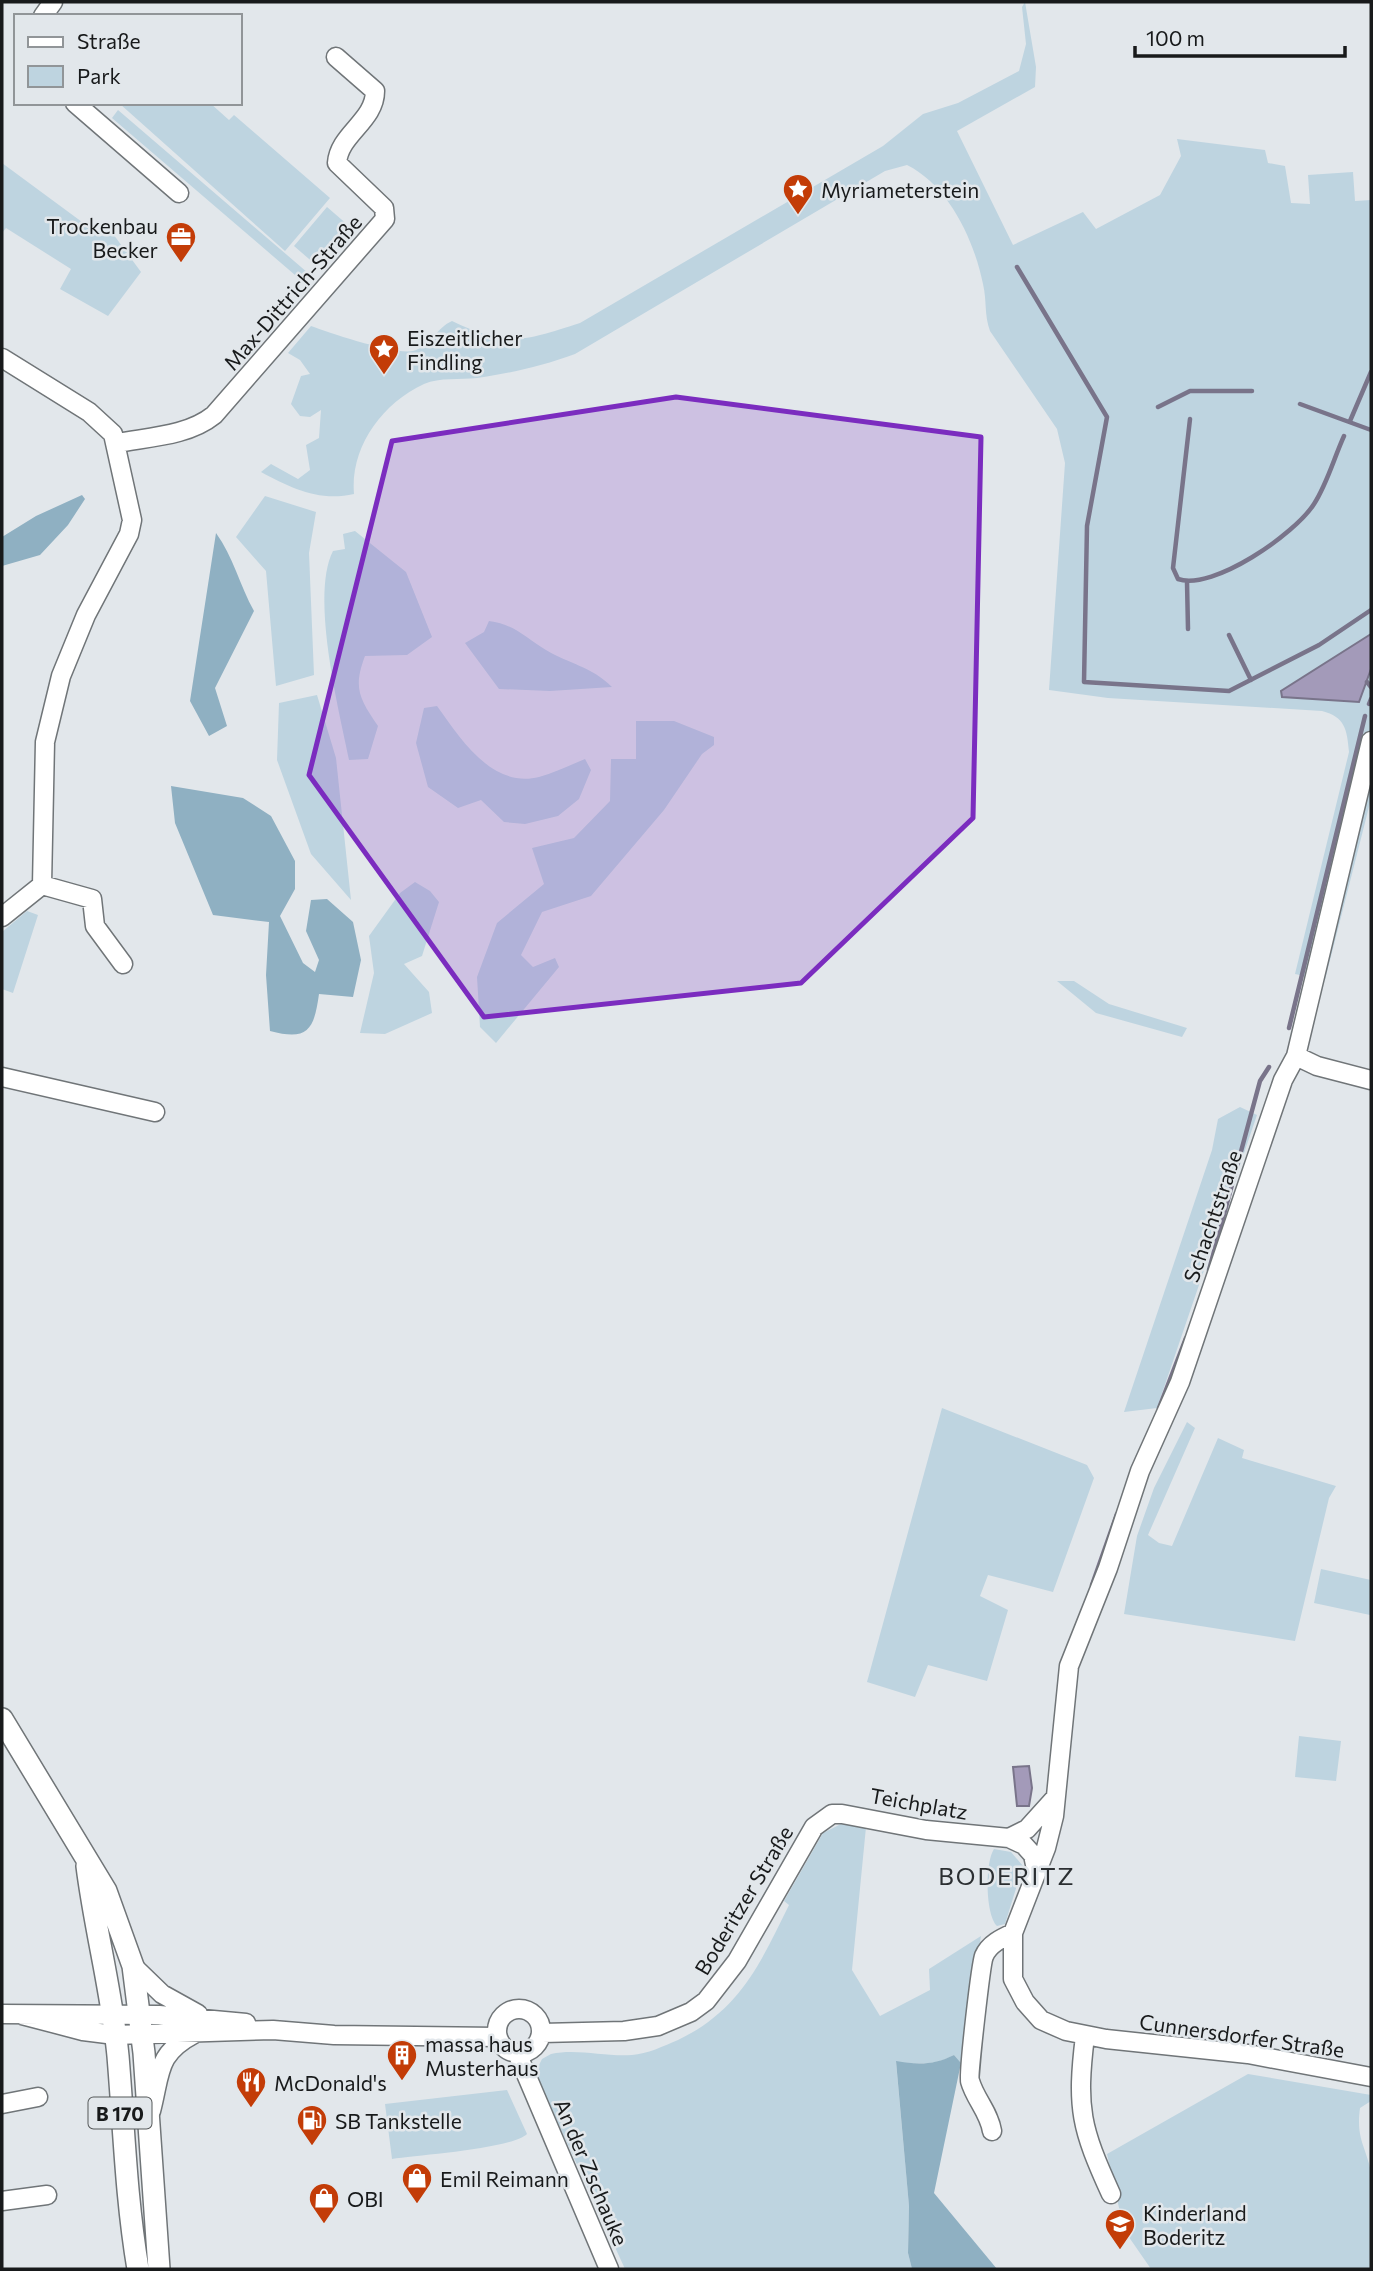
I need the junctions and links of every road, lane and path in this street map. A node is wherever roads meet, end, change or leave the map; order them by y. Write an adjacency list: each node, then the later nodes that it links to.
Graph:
1 (336, 57): 5 (street, Max-Dittrich-Straße)
2 (77, 105): 3 (street)
3 (179, 193)
4 (2, 358): 5 (street)
5 (117, 443): 7 (street)
6 (1371, 741): 10 (street, Schachtstraße)
7 (42, 885): 8 (street); 9 (street)
8 (2, 917)
9 (123, 964)
10 (1297, 1056): 12 (street); 15 (street, Schachtstraße)
11 (2, 1077): 13 (street)
12 (1371, 1080)
13 (155, 1112)
14 (2, 1718): 18 (main road, B 170)
15 (1055, 1798): 17 (street); 19 (street)
16 (822, 1819): 17 (street, Teichplatz); 26 (street, Boderitzer Straße)
17 (1009, 1838): 19 (street)
18 (87, 1864): 21 (main road, B 170); 25 (main road, B 170)
19 (1036, 1868): 20 (street)
20 (1013, 1933): 27 (street); 34 (street)
21 (133, 1966): 23 (main road, B 170); 24 (street)
22 (2, 2014): 25 (street)
23 (140, 2024): 24 (street); 25 (street); 33 (main road, B 170)
24 (200, 2025): 28 (street); 33 (street)
25 (114, 2026): 38 (main road, B 170)
26 (541, 2033): 28 (street); 29 (street)
27 (1085, 2036): 30 (street, Cunnersdorfer Straße); 35 (street)
28 (497, 2037): 29 (street)
29 (517, 2053): 40 (street, An der Zschauke)
30 (1371, 2077)
31 (38, 2097): 32 (street)
32 (2, 2104)
33 (149, 2121): 39 (main road, B 170)
34 (992, 2131)
35 (1111, 2194)
36 (47, 2195): 37 (street)
37 (2, 2201)
38 (138, 2269)
39 (159, 2269)
40 (609, 2269)

